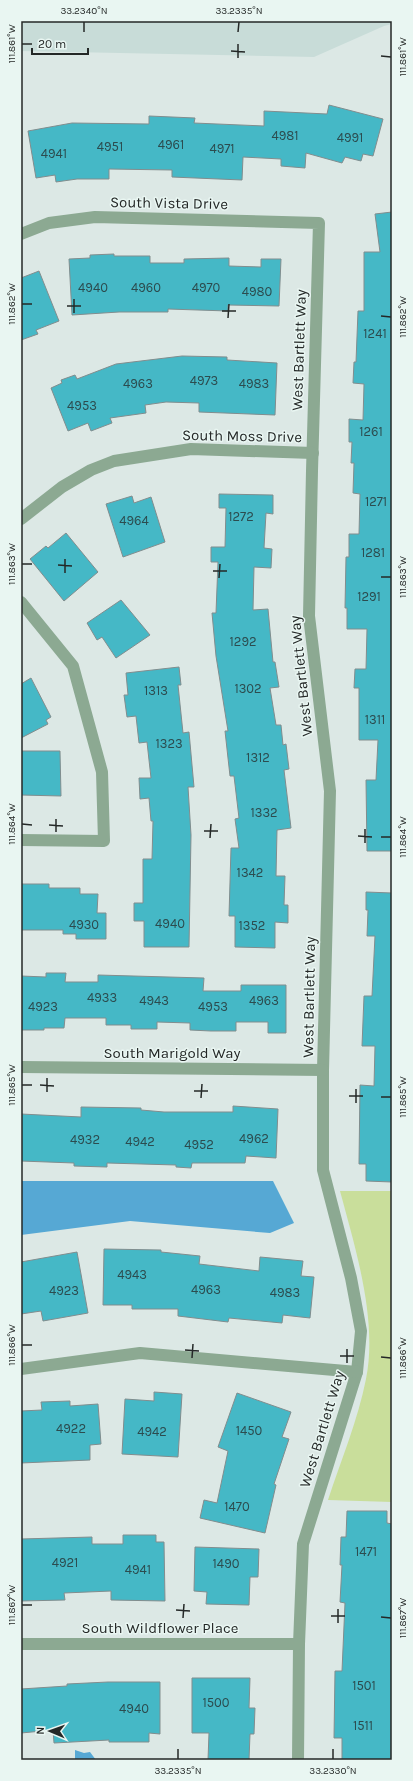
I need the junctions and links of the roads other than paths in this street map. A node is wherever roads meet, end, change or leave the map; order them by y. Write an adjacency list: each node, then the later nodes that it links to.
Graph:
1 (319, 223): 2 (street, South Vista Drive); 3 (street, West Bartlett Way)
2 (21, 234)
3 (313, 453): 4 (street, South Moss Drive); 8 (street, West Bartlett Way)
4 (21, 519)
5 (21, 602): 6 (street)
6 (21, 840)
7 (21, 1067): 8 (street, South Marigold Way)
8 (323, 1070): 10 (street, West Bartlett Way)
9 (21, 1369): 10 (street)
10 (357, 1372): 12 (street, West Bartlett Way)
11 (21, 1644): 12 (street, South Wildflower Place)
12 (299, 1644): 13 (street, West Bartlett Way)
13 (298, 1760)

